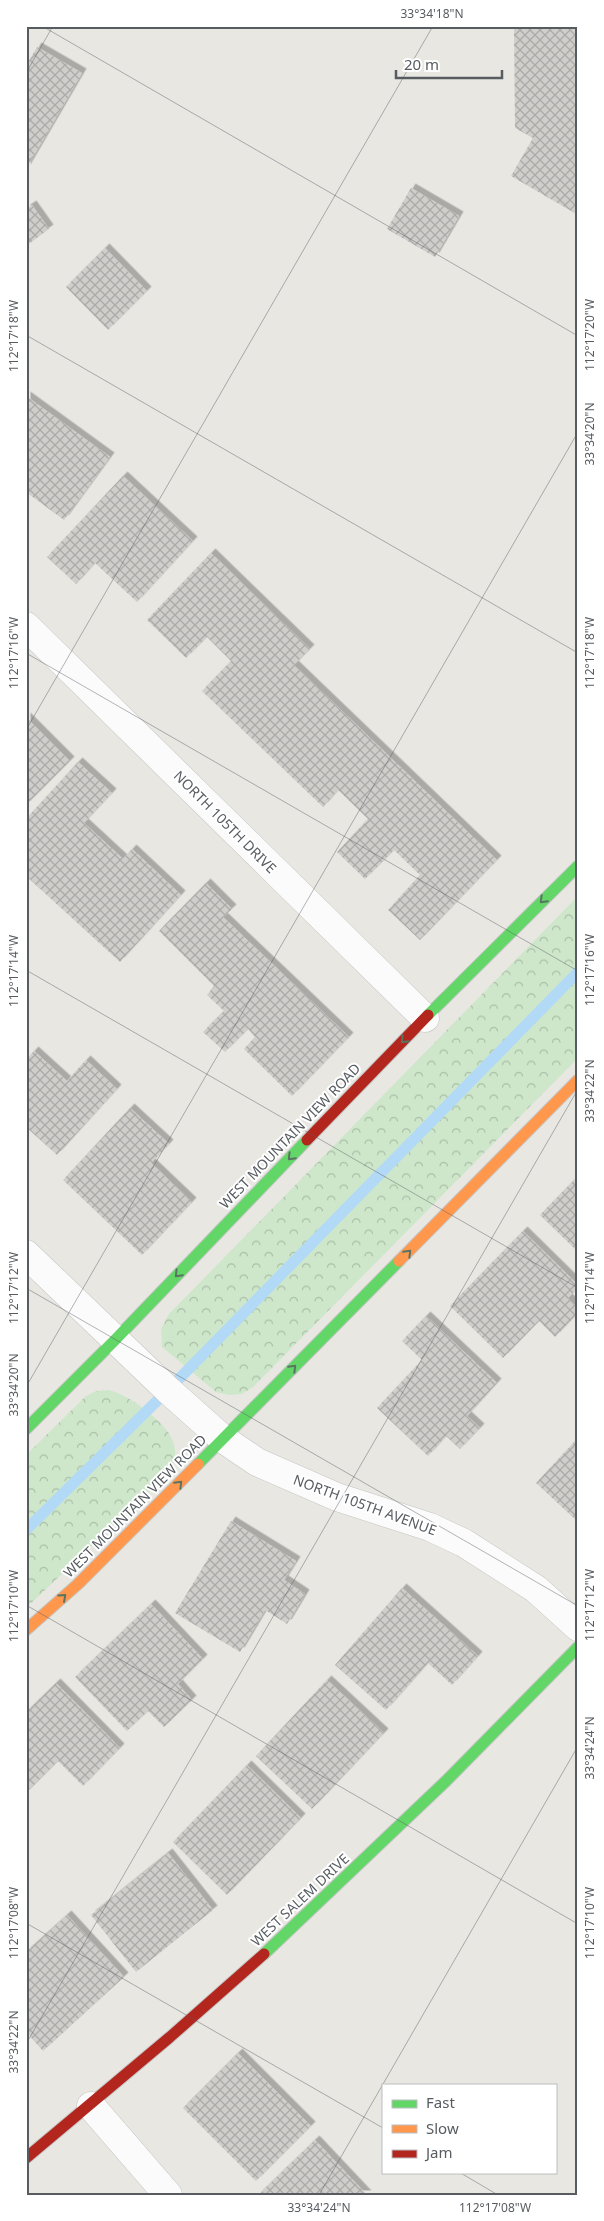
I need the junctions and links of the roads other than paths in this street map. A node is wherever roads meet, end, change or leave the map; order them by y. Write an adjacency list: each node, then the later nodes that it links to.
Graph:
1 (26, 626): 3 (street, NORTH 105TH DRIVE)
2 (578, 866): 3 (street, WEST MOUNTAIN VIEW ROAD, one-way to 3)
3 (425, 1018): 6 (street, WEST MOUNTAIN VIEW ROAD, one-way to 6)
4 (578, 1080): 8 (street, WEST MOUNTAIN VIEW ROAD, one-way to 4)
5 (26, 1254): 6 (street, NORTH 105TH AVENUE)
6 (115, 1340): 7 (street, WEST MOUNTAIN VIEW ROAD); 8 (street, NORTH 105TH AVENUE)
7 (26, 1429)
8 (224, 1439): 9 (street, NORTH 105TH AVENUE); 10 (street, WEST MOUNTAIN VIEW ROAD, one-way to 8)
9 (578, 1628)
10 (26, 1630)
11 (578, 1647): 12 (street, WEST SALEM DRIVE)
12 (91, 2106): 13 (street, WEST SALEM DRIVE); 14 (street)
13 (26, 2158)
14 (168, 2195)

